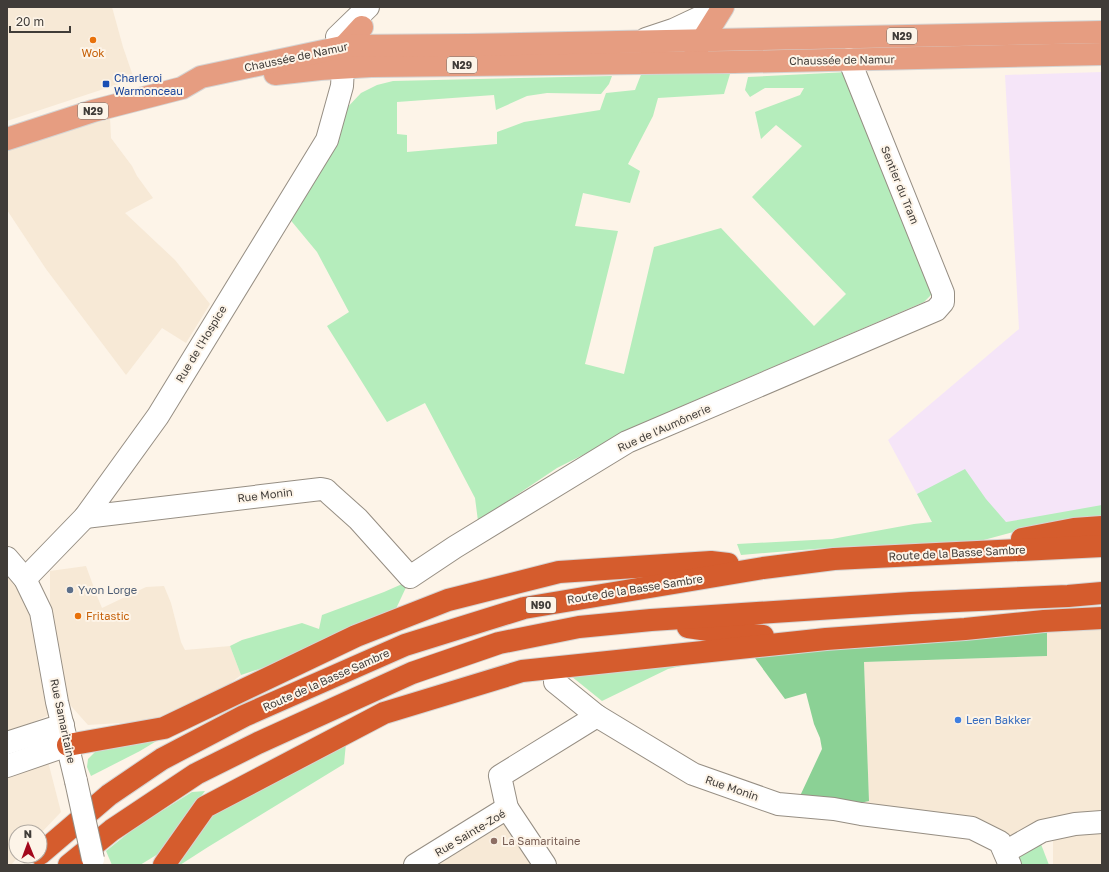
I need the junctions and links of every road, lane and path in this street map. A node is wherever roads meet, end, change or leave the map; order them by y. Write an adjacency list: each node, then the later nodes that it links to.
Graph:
1 (723, 7): 4 (main road, Chaussée de Namur / N29); 6 (street)
2 (369, 22): 5 (main road, Chaussée de Namur / N29); 8 (main road, Chaussée de Namur / N29); 8 (street)
3 (1102, 32): 4 (main road, Chaussée de Namur / N29)
4 (702, 41): 6 (main road, Chaussée de Namur / N29); 10 (main road, Chaussée de Namur / N29)
5 (602, 42): 6 (main road, Chaussée de Namur / N29); 8 (main road, Chaussée de Namur / N29)
6 (637, 42)
7 (1102, 54): 9 (main road, Chaussée de Namur / N29)
8 (343, 59): 10 (main road, Chaussée de Namur / N29); 11 (main road, Chaussée de Namur / N29); 11 (main road, N29); 14 (street, Rue de l'Hospice)
9 (849, 60): 10 (main road, Chaussée de Namur / N29); 13 (street, Sentier du Tram)
10 (582, 64)
11 (182, 88): 12 (main road, N29)
12 (7, 140)
13 (936, 310): 20 (street, Rue de l'Aumônerie)
14 (85, 517): 20 (street, Rue Monin); 21 (street, Rue de l'Hospice)
15 (1102, 526): 17 (highway)
16 (1102, 546): 17 (highway, Route de la Basse Sambre / N90)
17 (949, 554): 19 (highway, Route de la Basse Sambre / N90)
18 (7, 558): 21 (street, Rue Samaritaine)
19 (763, 568): 30 (highway); 35 (highway, Route de la Basse Sambre / N90)
20 (410, 577)
21 (24, 579): 30 (street, Rue Samaritaine)
22 (1102, 593): 23 (highway)
23 (1068, 596): 25 (highway); 26 (highway)
24 (1102, 618): 26 (highway)
25 (651, 620): 27 (highway); 38 (highway)
26 (920, 632): 27 (highway)
27 (814, 640): 39 (highway)
28 (555, 682): 29 (street, Rue Monin)
29 (597, 716): 33 (street); 36 (street, Rue Monin)
30 (66, 735): 31 (street); 32 (street); 37 (street, Rue Samaritaine, bridge)
31 (7, 743)
32 (7, 766)
33 (508, 808): 40 (street, Rue Sainte-Zoé); 41 (street, Rue Sainte-Zoé)
34 (1102, 822): 36 (street)
35 (48, 847)
36 (1008, 859)
37 (94, 862)
38 (69, 865)
39 (164, 865)
40 (415, 865)
41 (545, 865)

